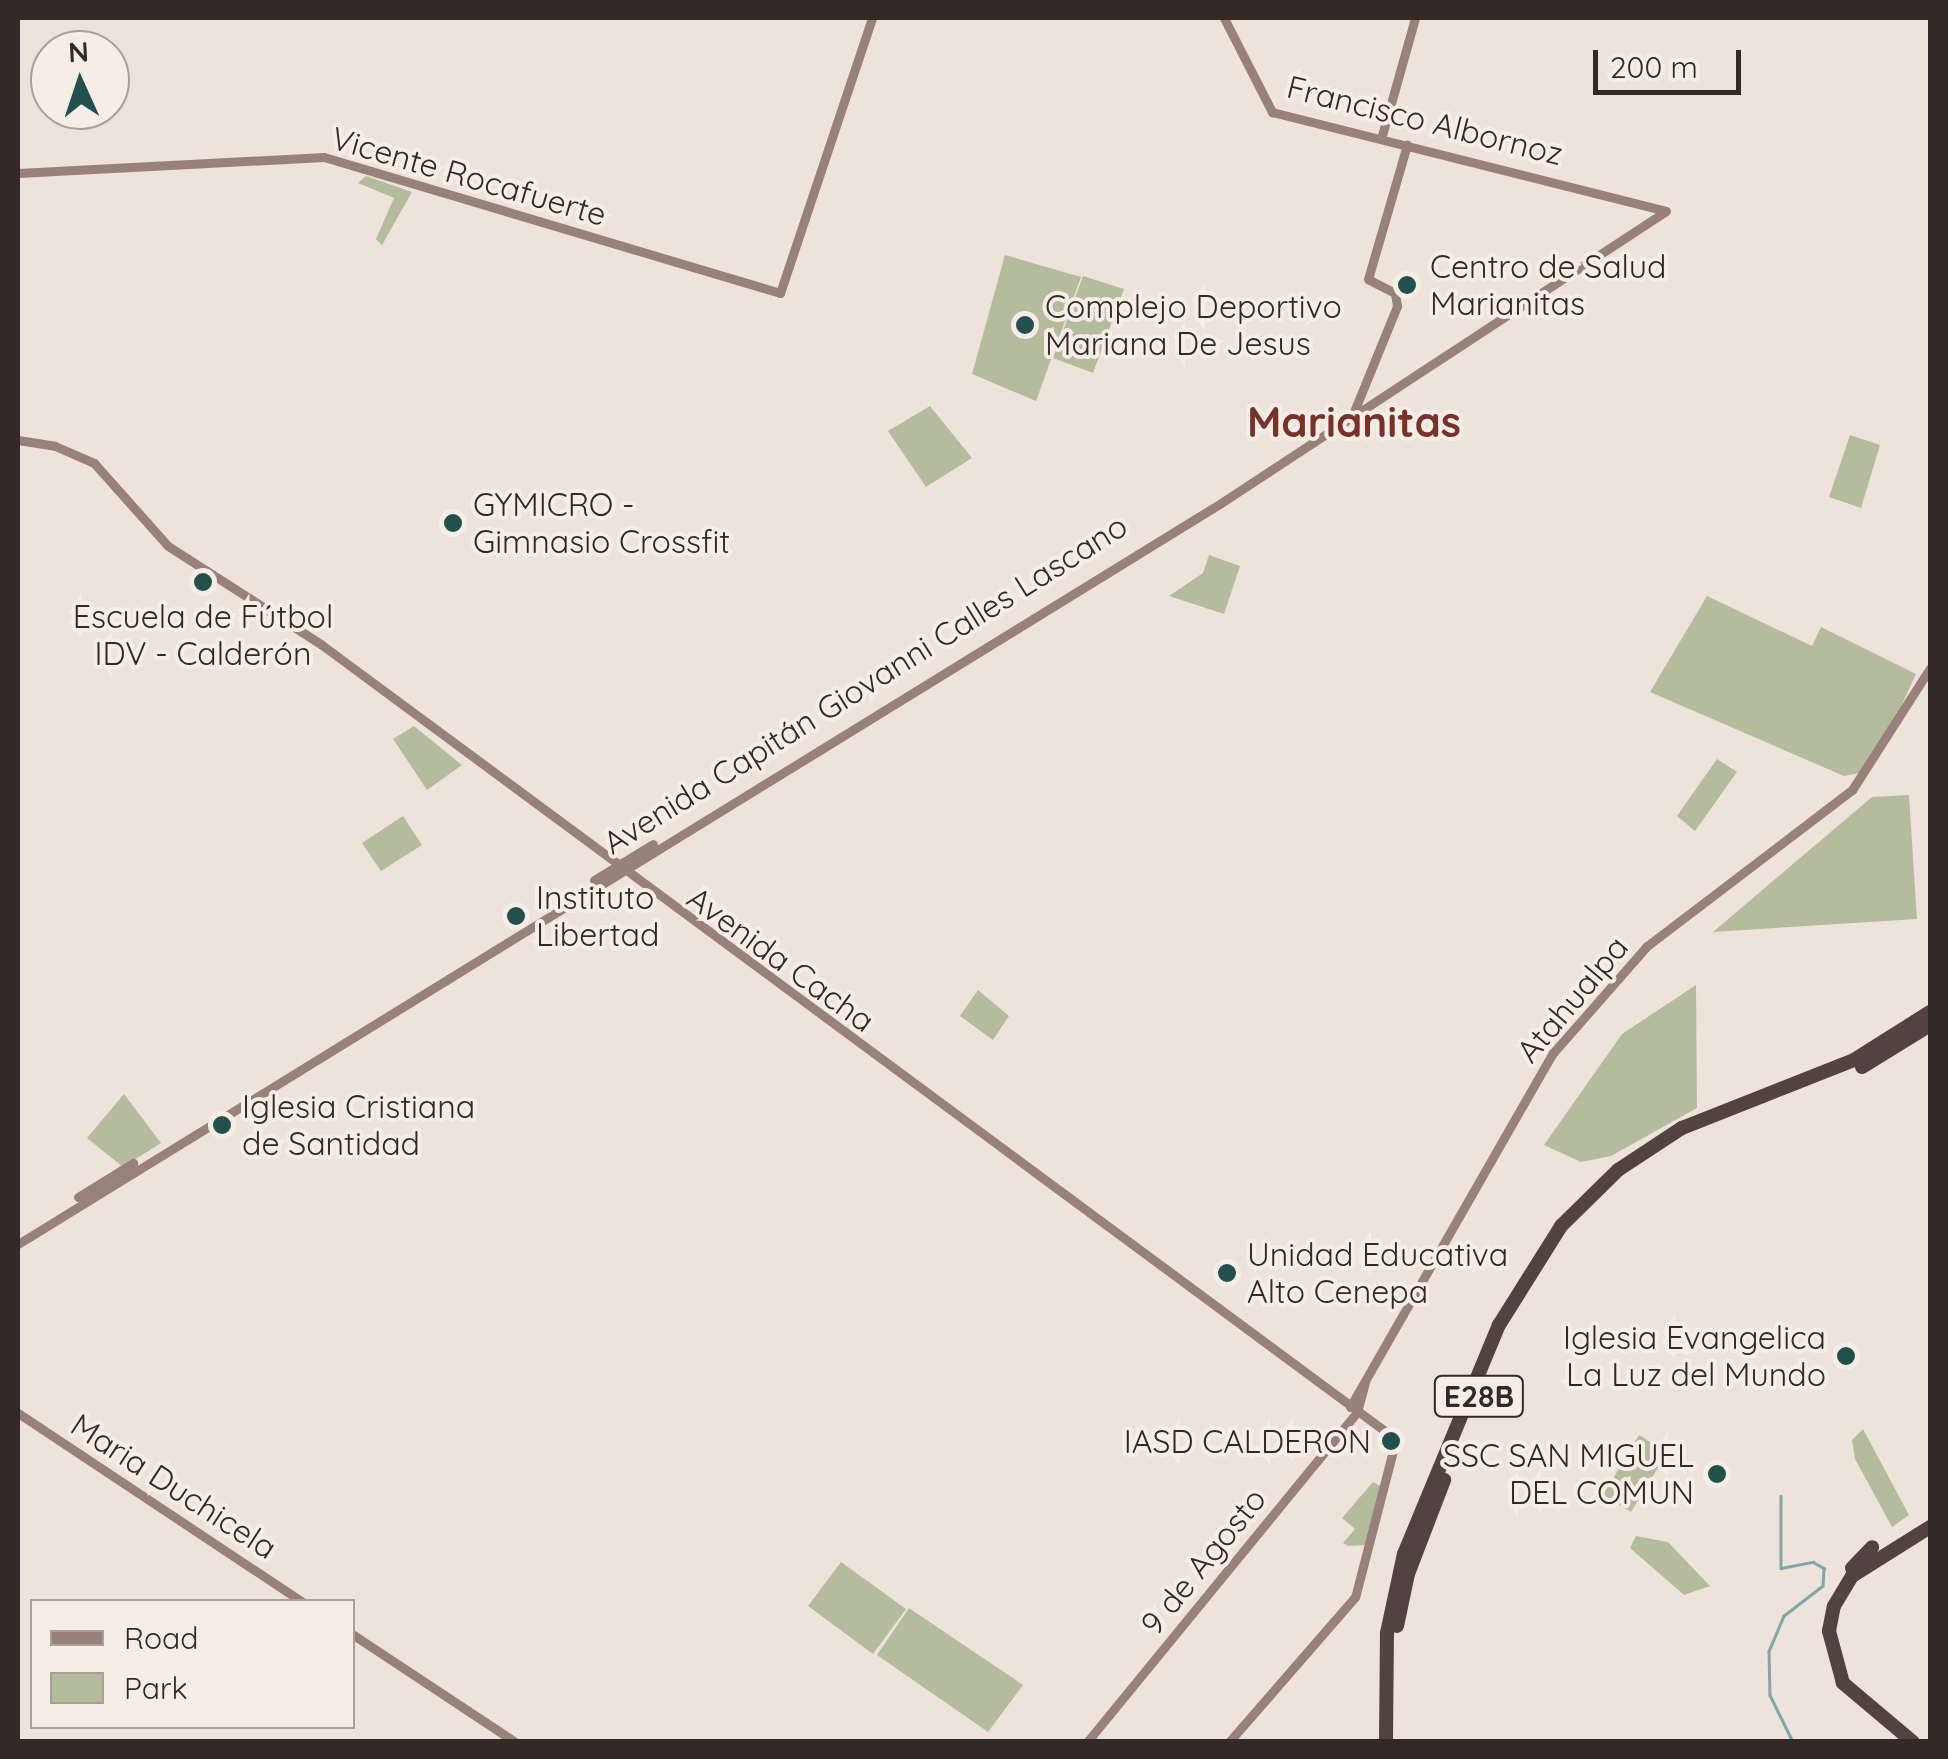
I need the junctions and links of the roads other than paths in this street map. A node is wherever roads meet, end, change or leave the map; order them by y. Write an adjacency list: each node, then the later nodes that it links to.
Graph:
1 (872, 18): 6 (street, Vicente Rocafuerte)
2 (1224, 18): 4 (street, Francisco Albornoz)
3 (1415, 18): 4 (street)
4 (1381, 139): 5 (street, Francisco Albornoz)
5 (1407, 145): 7 (street, Francisco Albornoz); 8 (street)
6 (18, 173)
7 (1666, 211): 8 (street, Avenida Capitán Giovanni Calles Lascano)
8 (1364, 403): 10 (street, Avenida Capitán Giovanni Calles Lascano)
9 (18, 440): 12 (street, Avenida Cacha)
10 (1231, 494): 12 (street, Avenida Capitán Giovanni Calles Lascano); 12 (street, Avenida Capitán Giovanni Calles Lascano)
11 (1930, 668): 16 (street, Atahualpa)
12 (617, 869): 15 (street, Avenida Capitán Giovanni Calles Lascano); 16 (street, Avenida Cacha)
13 (1930, 1012): 27 (highway, E28B)
14 (1930, 1025): 28 (highway, E28B)
15 (18, 1240)
16 (1354, 1409): 25 (street, 9 de Agosto); 26 (street, Avenida Cacha)
17 (18, 1414): 22 (street, Maria Duchicela)
18 (1930, 1527): 21 (highway)
19 (1930, 1537): 30 (highway)
20 (1872, 1547): 21 (highway)
21 (1845, 1586): 29 (highway)
22 (298, 1599)
23 (355, 1636): 24 (street)
24 (515, 1742)
25 (1086, 1742)
26 (1228, 1742)
27 (1386, 1742)
28 (1395, 1742)
29 (1913, 1742)
30 (1926, 1742)

